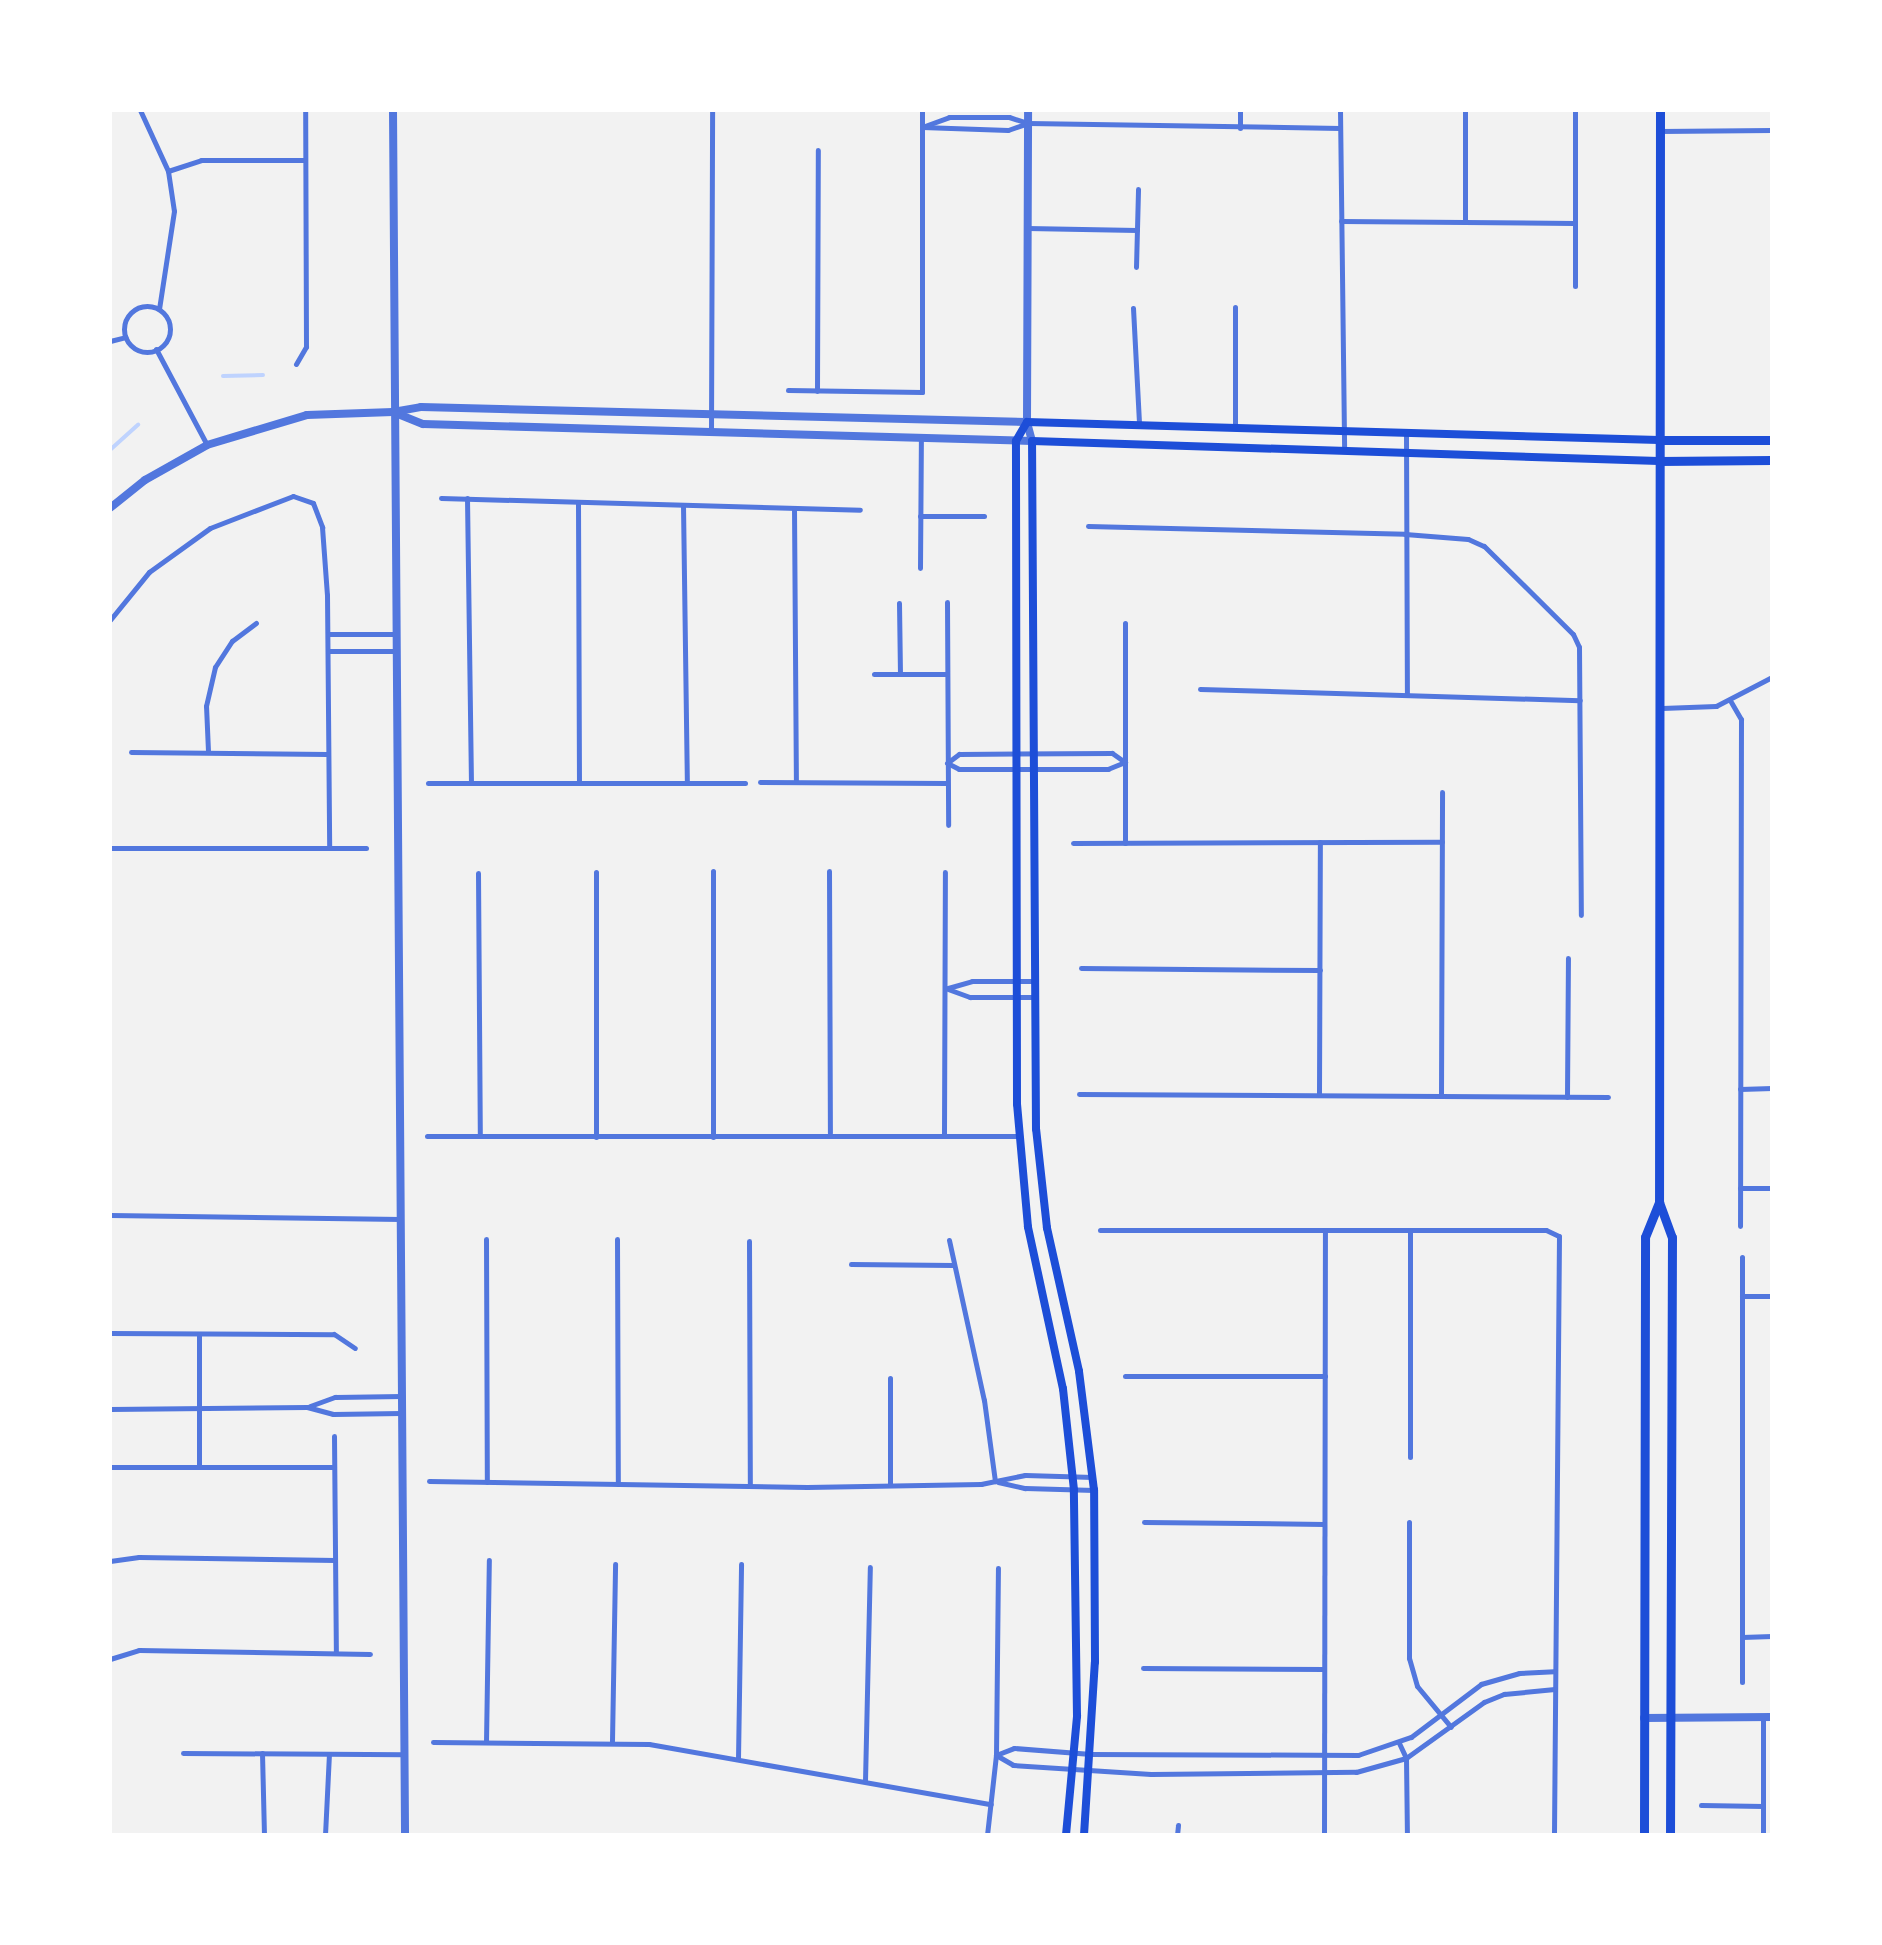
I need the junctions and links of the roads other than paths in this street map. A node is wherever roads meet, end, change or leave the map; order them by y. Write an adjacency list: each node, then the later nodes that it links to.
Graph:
1 (140, 110): 20 (street)
2 (305, 110): 19 (street)
3 (393, 110): 38 (street)
4 (712, 110): 39 (street)
5 (922, 110): 13 (street)
6 (1028, 110): 12 (street)
7 (1240, 110): 14 (street)
8 (1340, 110): 15 (street)
9 (1465, 110): 23 (street)
10 (1574, 110): 24 (street)
11 (1660, 110): 17 (main road)
12 (1028, 123): 13 (street); 13 (street); 14 (street); 25 (street)
13 (922, 127): 37 (street)
14 (1240, 128): 15 (street)
15 (1340, 128): 22 (street)
16 (1772, 130): 17 (street)
17 (1660, 131): 47 (main road)
18 (818, 150): 37 (street)
19 (305, 160): 20 (street); 35 (street)
20 (168, 172): 31 (street)
21 (1138, 189): 26 (street)
22 (1341, 221): 23 (street); 43 (street)
23 (1465, 222): 24 (street)
24 (1574, 223): 28 (street)
25 (1027, 228): 26 (street); 40 (street)
26 (1137, 230): 27 (street)
27 (1136, 267)
28 (1574, 286)
29 (1235, 307): 42 (street)
30 (1134, 308): 41 (street)
31 (160, 309): 32 (street); 34 (street)
32 (126, 337): 33 (street); 34 (street)
33 (110, 341)
34 (156, 350): 51 (street)
35 (296, 364)
36 (788, 390): 37 (street)
37 (818, 391)
38 (394, 412): 39 (street); 44 (street); 51 (street); 74 (street)
39 (711, 414): 40 (street); 44 (street)
40 (1026, 422): 41 (main road); 49 (main road); 50 (street)
41 (1139, 425): 42 (main road)
42 (1234, 428): 43 (main road)
43 (1344, 430): 45 (main road); 52 (street)
44 (711, 432): 46 (street)
45 (1406, 432): 47 (main road); 53 (street)
46 (921, 438): 49 (street); 63 (street)
47 (1660, 440): 48 (main road); 55 (main road)
48 (1772, 440)
49 (1016, 441): 50 (street); 88 (main road)
50 (1032, 441): 52 (main road); 89 (main road)
51 (207, 445): 60 (street)
52 (1344, 451): 53 (main road)
53 (1406, 453): 55 (main road); 66 (street)
54 (1772, 460): 55 (main road)
55 (1660, 461): 85 (main road)
56 (442, 498): 57 (street)
57 (468, 498): 58 (street); 100 (street)
58 (578, 502): 59 (street); 101 (street)
59 (684, 505): 61 (street); 102 (street)
60 (110, 508)
61 (794, 508): 62 (street); 97 (street)
62 (860, 510)
63 (920, 516): 64 (street); 67 (street)
64 (984, 516)
65 (1088, 526): 66 (street)
66 (1405, 534): 82 (street); 83 (street)
67 (920, 568)
68 (947, 602): 79 (street)
69 (900, 603): 78 (street)
70 (110, 620): 73 (street)
71 (256, 622): 87 (street)
72 (1125, 622): 91 (street)
73 (328, 634): 74 (street); 76 (street)
74 (396, 634): 75 (street)
75 (396, 650): 76 (street); 144 (street)
76 (328, 651): 90 (street)
77 (874, 674): 78 (street)
78 (900, 674): 79 (street)
79 (947, 674): 92 (street)
80 (1772, 676): 84 (street)
81 (1200, 690): 82 (street)
82 (1407, 695): 83 (street)
83 (1580, 700): 117 (street)
84 (1731, 702): 85 (street); 126 (street)
85 (1659, 708): 142 (main road)
86 (130, 752): 87 (street)
87 (208, 753): 90 (street)
88 (1016, 753): 89 (street); 92 (street); 93 (main road)
89 (1034, 753): 91 (street); 94 (main road)
90 (327, 754): 109 (street)
91 (1125, 762): 94 (street); 108 (street)
92 (947, 764): 93 (street); 98 (street)
93 (1016, 768): 94 (street); 121 (main road)
94 (1034, 768): 122 (main road)
95 (746, 782): 102 (street)
96 (760, 782): 97 (street)
97 (796, 782): 98 (street)
98 (948, 782): 104 (street)
99 (428, 783): 100 (street)
100 (470, 783): 101 (street)
101 (580, 783): 102 (street)
102 (687, 783)
103 (1442, 792): 106 (street)
104 (948, 825)
105 (1320, 842): 106 (street); 108 (street); 120 (street)
106 (1442, 842): 130 (street)
107 (1073, 843): 108 (street)
108 (1125, 843)
109 (328, 847): 110 (street); 111 (street)
110 (110, 848)
111 (366, 848)
112 (713, 871): 139 (street)
113 (828, 871): 133 (street)
114 (596, 872): 138 (street)
115 (945, 872): 123 (street)
116 (478, 873): 136 (street)
117 (1581, 915)
118 (1568, 958): 131 (street)
119 (1081, 968): 120 (street)
120 (1320, 970): 129 (street)
121 (1016, 981): 122 (street); 123 (street); 124 (main road)
122 (1034, 981): 125 (main road)
123 (945, 988): 124 (street); 134 (street)
124 (1016, 997): 125 (street); 137 (main road)
125 (1034, 997): 175 (main road)
126 (1740, 1088): 127 (street); 140 (street)
127 (1772, 1088)
128 (1079, 1094): 129 (street)
129 (1320, 1096): 130 (street)
130 (1441, 1096): 131 (street)
131 (1566, 1097): 132 (street)
132 (1608, 1097)
133 (830, 1134): 134 (street); 139 (street)
134 (944, 1134): 137 (street)
135 (427, 1136): 136 (street)
136 (480, 1136): 138 (street)
137 (1019, 1136): 174 (main road)
138 (596, 1137): 139 (street)
139 (714, 1137)
140 (1740, 1188): 141 (street); 145 (street)
141 (1772, 1188)
142 (1659, 1202): 206 (main road); 207 (main road)
143 (110, 1215): 144 (street)
144 (400, 1219): 164 (street)
145 (1740, 1226)
146 (1100, 1230): 147 (street)
147 (1325, 1230): 148 (street); 162 (street)
148 (1410, 1231): 170 (street); 201 (street)
149 (486, 1238): 178 (street)
150 (617, 1240): 179 (street)
151 (949, 1240): 155 (street)
152 (749, 1241): 181 (street)
153 (1742, 1257): 156 (street)
154 (851, 1264): 155 (street)
155 (954, 1265): 177 (street)
156 (1742, 1296): 157 (street); 195 (street)
157 (1772, 1296)
158 (110, 1333): 159 (street)
159 (199, 1334): 160 (street); 165 (street)
160 (355, 1348)
161 (1125, 1376): 162 (street)
162 (1325, 1376): 186 (street)
163 (890, 1378): 180 (street)
164 (402, 1396): 166 (street); 168 (street)
165 (199, 1407): 166 (street); 167 (street); 171 (street)
166 (307, 1408): 168 (street)
167 (110, 1409)
168 (402, 1413): 217 (street)
169 (334, 1436): 173 (street)
170 (1410, 1457)
171 (199, 1465): 172 (street); 173 (street)
172 (110, 1467)
173 (334, 1467): 188 (street)
174 (1073, 1476): 175 (street); 177 (street); 182 (main road)
175 (1092, 1477): 183 (main road)
176 (428, 1481): 178 (street)
177 (995, 1481): 180 (street); 182 (street)
178 (488, 1482): 179 (street)
179 (618, 1484): 181 (street)
180 (890, 1484): 181 (street)
181 (750, 1486)
182 (1074, 1490): 183 (street); 214 (main road)
183 (1094, 1490): 218 (main road)
184 (1144, 1522): 186 (street)
185 (1409, 1522): 204 (street)
186 (1324, 1524): 200 (street)
187 (110, 1560): 188 (street)
188 (335, 1560): 196 (street)
189 (489, 1560): 211 (street)
190 (616, 1564): 210 (street)
191 (741, 1564): 222 (street)
192 (870, 1568): 226 (street)
193 (998, 1568): 219 (street)
194 (1772, 1636): 195 (street)
195 (1742, 1637): 202 (street)
196 (336, 1653): 197 (street); 198 (street)
197 (370, 1654)
198 (110, 1659)
199 (1143, 1668): 200 (street)
200 (1324, 1669): 220 (street)
201 (1555, 1671): 203 (street); 204 (street)
202 (1742, 1682)
203 (1555, 1689): 208 (street); 240 (street)
204 (1440, 1715): 208 (street); 212 (street)
205 (1768, 1716): 207 (street); 229 (street)
206 (1644, 1718): 207 (street); 241 (main road)
207 (1670, 1718): 242 (main road)
208 (1451, 1727): 221 (street)
209 (433, 1742): 211 (street)
210 (612, 1742): 211 (street); 222 (street)
211 (486, 1743)
212 (1399, 1743): 220 (street); 221 (street)
213 (183, 1753): 215 (street)
214 (1074, 1753): 218 (street); 219 (street); 223 (main road)
215 (262, 1754): 216 (street); 231 (street)
216 (329, 1754): 217 (street); 232 (street)
217 (404, 1754): 233 (street)
218 (1091, 1754): 220 (street); 224 (main road)
219 (996, 1756): 223 (street); 227 (street)
220 (1324, 1756): 225 (street)
221 (1406, 1758): 225 (street); 239 (street)
222 (738, 1759): 226 (street)
223 (1074, 1769): 224 (street); 235 (main road)
224 (1090, 1770): 225 (street); 236 (main road)
225 (1324, 1772): 238 (street)
226 (865, 1781): 227 (street)
227 (991, 1804): 234 (street)
228 (1701, 1806): 229 (street)
229 (1764, 1806): 243 (street)
230 (1178, 1825): 237 (street)
231 (264, 1835)
232 (325, 1835)
233 (405, 1835)
234 (986, 1835)
235 (1066, 1835)
236 (1084, 1835)
237 (1177, 1835)
238 (1324, 1835)
239 (1408, 1835)
240 (1554, 1835)
241 (1644, 1835)
242 (1670, 1835)
243 (1763, 1835)

